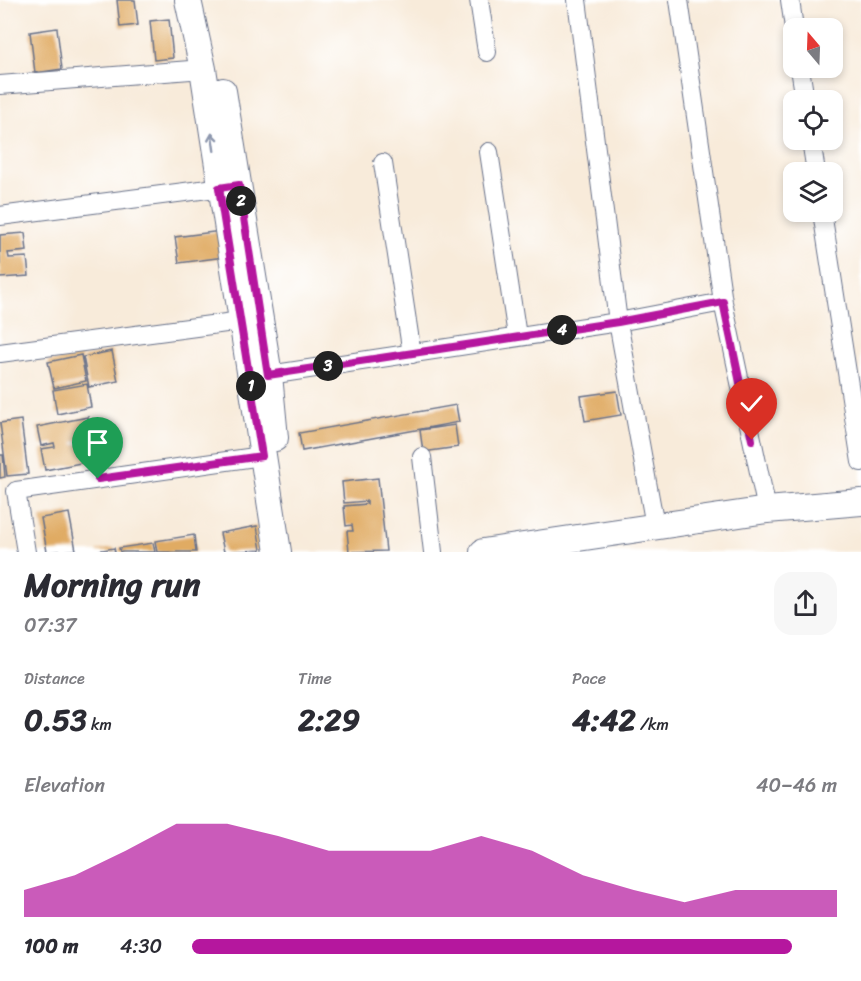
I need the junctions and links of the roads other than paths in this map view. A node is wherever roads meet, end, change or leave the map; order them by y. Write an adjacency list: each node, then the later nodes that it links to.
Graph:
1 (188, 0): 9 (main road)
2 (204, 0): 13 (main road)
3 (479, 0): 8 (street)
4 (577, 0): 18 (street)
5 (679, 0): 16 (street)
6 (790, 0): 7 (street)
7 (793, 18)
8 (487, 52)
9 (203, 69): 10 (street); 13 (main road, one-way to 9)
10 (0, 85)
11 (489, 152): 19 (street)
12 (383, 163): 21 (street)
13 (229, 187): 14 (street); 17 (main road); 22 (main road)
14 (0, 216)
15 (824, 222): 25 (street)
16 (723, 302): 18 (street); 28 (street)
17 (241, 321): 20 (street); 23 (main road)
18 (618, 322): 19 (street); 29 (street)
19 (517, 336): 21 (street)
20 (0, 353)
21 (412, 354): 22 (street)
22 (268, 375): 32 (main road)
23 (262, 456): 26 (street); 31 (main road)
24 (422, 457): 33 (street)
25 (861, 462)
26 (8, 492): 30 (street)
27 (861, 502): 28 (main road)
28 (767, 510): 29 (main road)
29 (655, 526): 34 (main road)
30 (26, 552)
31 (278, 552)
32 (292, 552)
33 (433, 552)
34 (483, 552)

